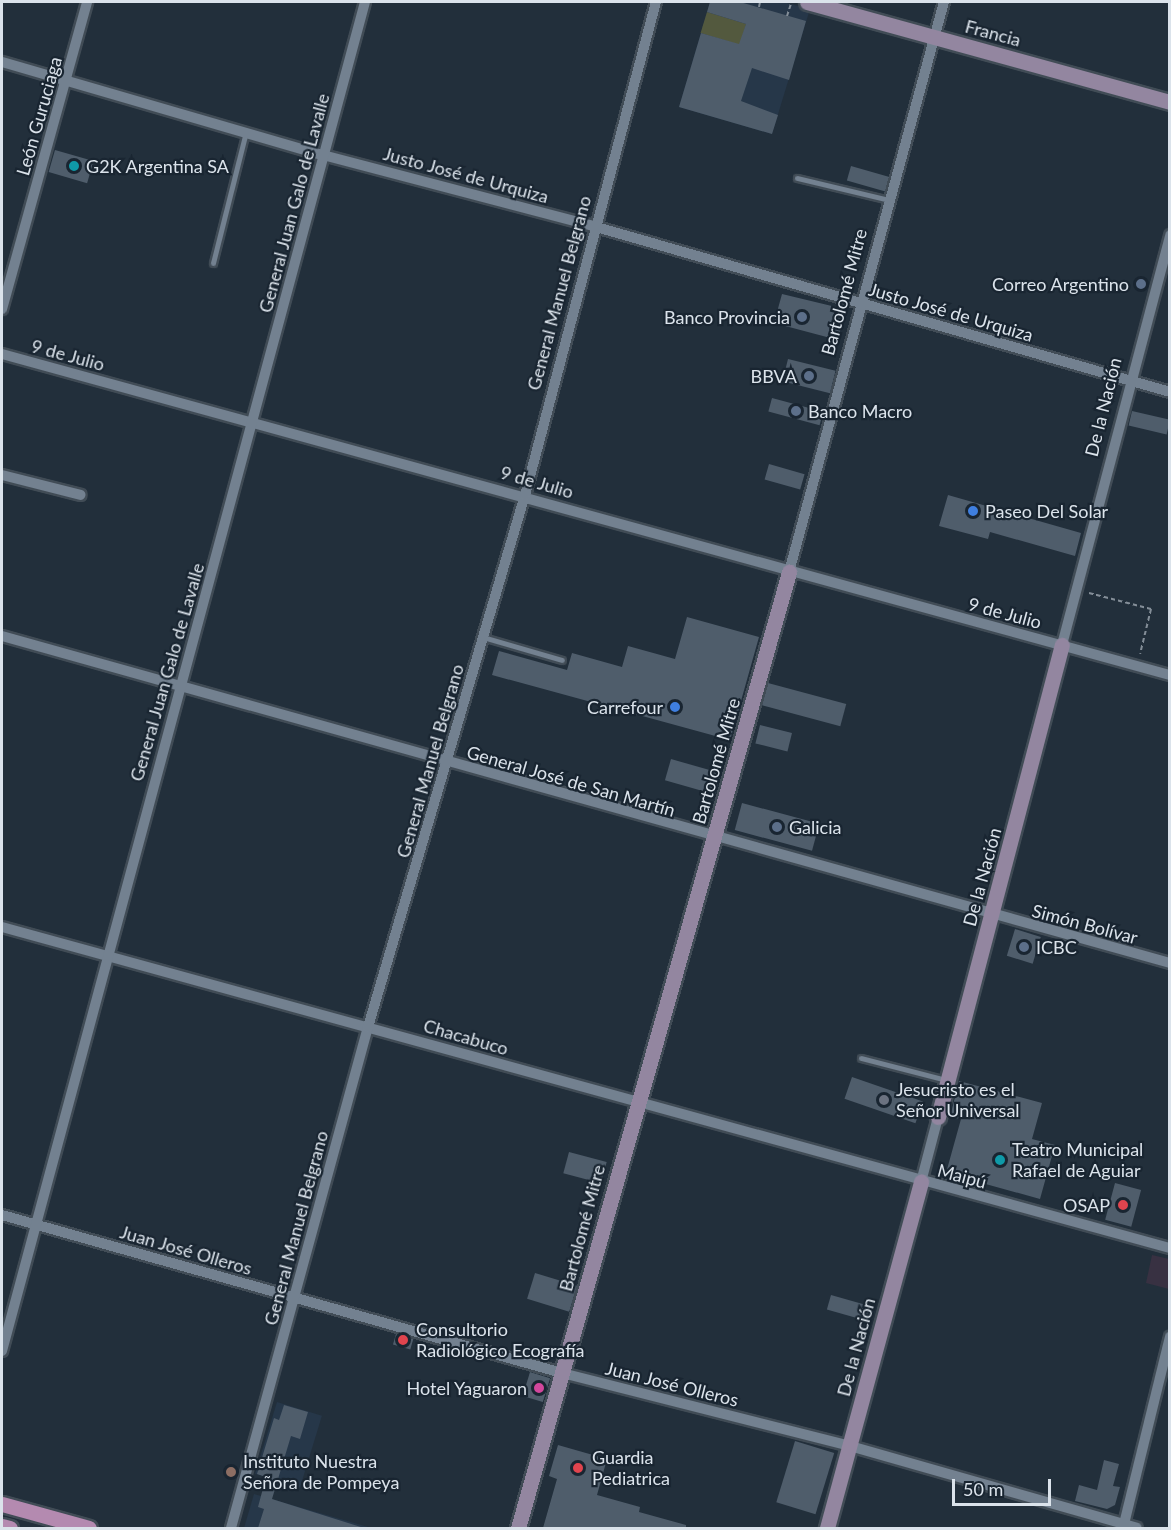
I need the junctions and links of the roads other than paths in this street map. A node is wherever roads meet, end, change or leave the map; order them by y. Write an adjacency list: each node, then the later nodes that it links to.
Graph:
1 (87, 2): 8 (street, León Guruciaga)
2 (365, 2): 11 (street, General Juan Galo de Lavalle)
3 (656, 2): 14 (street, General Manuel Belgrano)
4 (807, 2): 6 (street, Francia)
5 (944, 2): 6 (street, Bartolomé Mitre)
6 (935, 37): 9 (street, Francia); 13 (street, Bartolomé Mitre)
7 (2, 62): 8 (street, Justo José de Urquiza)
8 (66, 80): 10 (street, Justo José de Urquiza); 18 (street, León Guruciaga)
9 (1170, 102)
10 (246, 132): 11 (street, Justo José de Urquiza); 16 (lane)
11 (323, 155): 14 (street, Justo José de Urquiza); 22 (street, General Juan Galo de Lavalle)
12 (797, 178): 13 (lane)
13 (889, 200): 17 (street, Bartolomé Mitre)
14 (593, 226): 17 (street, Justo José de Urquiza); 25 (street, General Manuel Belgrano)
15 (1170, 235): 20 (street, De la Nación)
16 (213, 263)
17 (860, 303): 20 (street, Justo José de Urquiza); 26 (street, Bartolomé Mitre)
18 (2, 309)
19 (2, 354): 22 (street, 9 de Julio)
20 (1129, 380): 21 (street, Justo José de Urquiza); 29 (street, De la Nación)
21 (1170, 392)
22 (253, 423): 25 (street, 9 de Julio); 32 (street, General Juan Galo de Lavalle)
23 (2, 475): 24 (street)
24 (81, 495)
25 (525, 495): 26 (street, 9 de Julio); 28 (street, General Manuel Belgrano)
26 (789, 572): 29 (street, 9 de Julio); 34 (street, Bartolomé Mitre)
27 (2, 636): 32 (street, General José de San Martín)
28 (483, 637): 30 (lane); 33 (street, General Manuel Belgrano)
29 (1062, 645): 31 (street, 9 de Julio); 35 (street, De la Nación)
30 (562, 660)
31 (1170, 675)
32 (180, 689): 33 (street, General José de San Martín); 37 (street, General Juan Galo de Lavalle)
33 (447, 763): 34 (street, General José de San Martín); 39 (street, General Manuel Belgrano)
34 (715, 838): 35 (street, General José de San Martín); 42 (street, Bartolomé Mitre)
35 (993, 916): 38 (street, Simón Bolívar); 41 (street, De la Nación)
36 (2, 927): 37 (street, Chacabuco)
37 (105, 957): 39 (street, Chacabuco); 46 (street, General Juan Galo de Lavalle)
38 (1170, 963)
39 (368, 1027): 42 (street, Chacabuco); 48 (street, General Manuel Belgrano)
40 (861, 1058): 41 (lane)
41 (948, 1081): 43 (street, De la Nación)
42 (637, 1102): 44 (street, Chacabuco); 51 (street, Bartolomé Mitre)
43 (938, 1117): 44 (street, De la Nación)
44 (921, 1182): 47 (street, Maipú); 52 (street, De la Nación)
45 (2, 1215): 46 (street, Juan José Olleros)
46 (37, 1225): 48 (street, Juan José Olleros); 50 (street, General Juan Galo de Lavalle)
47 (1170, 1248)
48 (294, 1298): 51 (street, Juan José Olleros); 58 (street, General Manuel Belgrano)
49 (1170, 1337): 55 (street)
50 (2, 1351)
51 (562, 1373): 52 (street, Juan José Olleros); 59 (street, Bartolomé Mitre)
52 (849, 1446): 55 (street, Juan José Olleros); 60 (street, De la Nación)
53 (2, 1504): 57 (main road)
54 (2, 1526): 56 (main road)
55 (1123, 1527): 61 (street, Juan José Olleros)
56 (10, 1528)
57 (89, 1528)
58 (231, 1528)
59 (518, 1528)
60 (827, 1528)
61 (1137, 1528)

